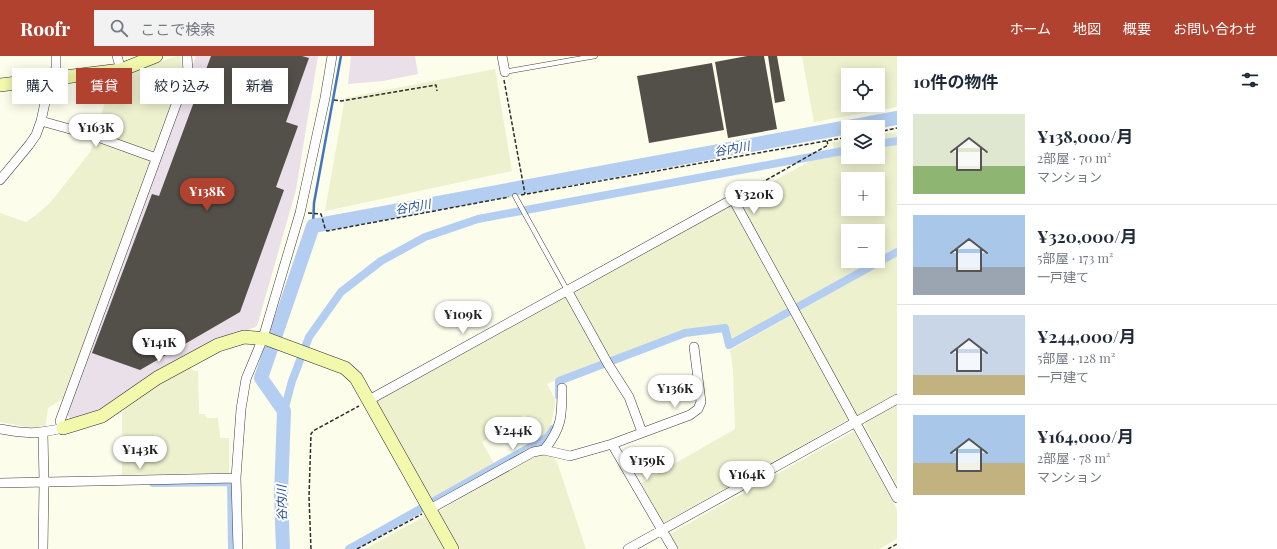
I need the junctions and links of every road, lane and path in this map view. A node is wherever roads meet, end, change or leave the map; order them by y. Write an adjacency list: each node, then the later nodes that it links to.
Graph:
1 (56, 56): 8 (street)
2 (117, 56): 9 (street)
3 (156, 56): 10 (street)
4 (187, 56): 22 (street)
5 (332, 56): 29 (street)
6 (502, 56): 11 (street)
7 (595, 56): 11 (lane)
8 (56, 68)
9 (120, 68)
10 (126, 68)
11 (504, 73): 24 (path)
12 (12, 84): 13 (street)
13 (0, 85)
14 (437, 91): 15 (path)
15 (337, 100)
16 (45, 104): 17 (street)
17 (41, 121): 22 (street); 23 (street)
18 (897, 128): 19 (path)
19 (885, 131)
20 (841, 138): 21 (path)
21 (827, 141): 24 (path); 26 (path)
22 (156, 158): 35 (street)
23 (0, 180)
24 (525, 193): 25 (path)
25 (516, 196): 27 (path); 28 (lane)
26 (733, 198): 28 (street); 34 (street)
27 (304, 213)
28 (567, 290): 33 (street); 37 (street)
29 (270, 340): 33 (street); 35 (street); 41 (street)
30 (694, 347): 37 (street)
31 (562, 388): 40 (street)
32 (897, 399): 34 (street)
33 (369, 400): 45 (street); 50 (path)
34 (855, 422): 44 (street); 46 (street)
35 (63, 428): 38 (street)
36 (0, 429): 38 (street)
37 (642, 432): 39 (street)
38 (43, 433): 42 (street)
39 (612, 444): 40 (street); 46 (street)
40 (544, 450): 45 (street)
41 (236, 478): 42 (street); 49 (street)
42 (44, 482): 43 (street); 48 (street)
43 (0, 483)
44 (897, 498)
45 (430, 509): 51 (path); 52 (street)
46 (662, 530): 53 (street); 54 (street)
47 (897, 544): 55 (path)
48 (43, 549)
49 (238, 549)
50 (311, 549)
51 (357, 549)
52 (452, 549)
53 (628, 549)
54 (673, 549)
55 (888, 549)

